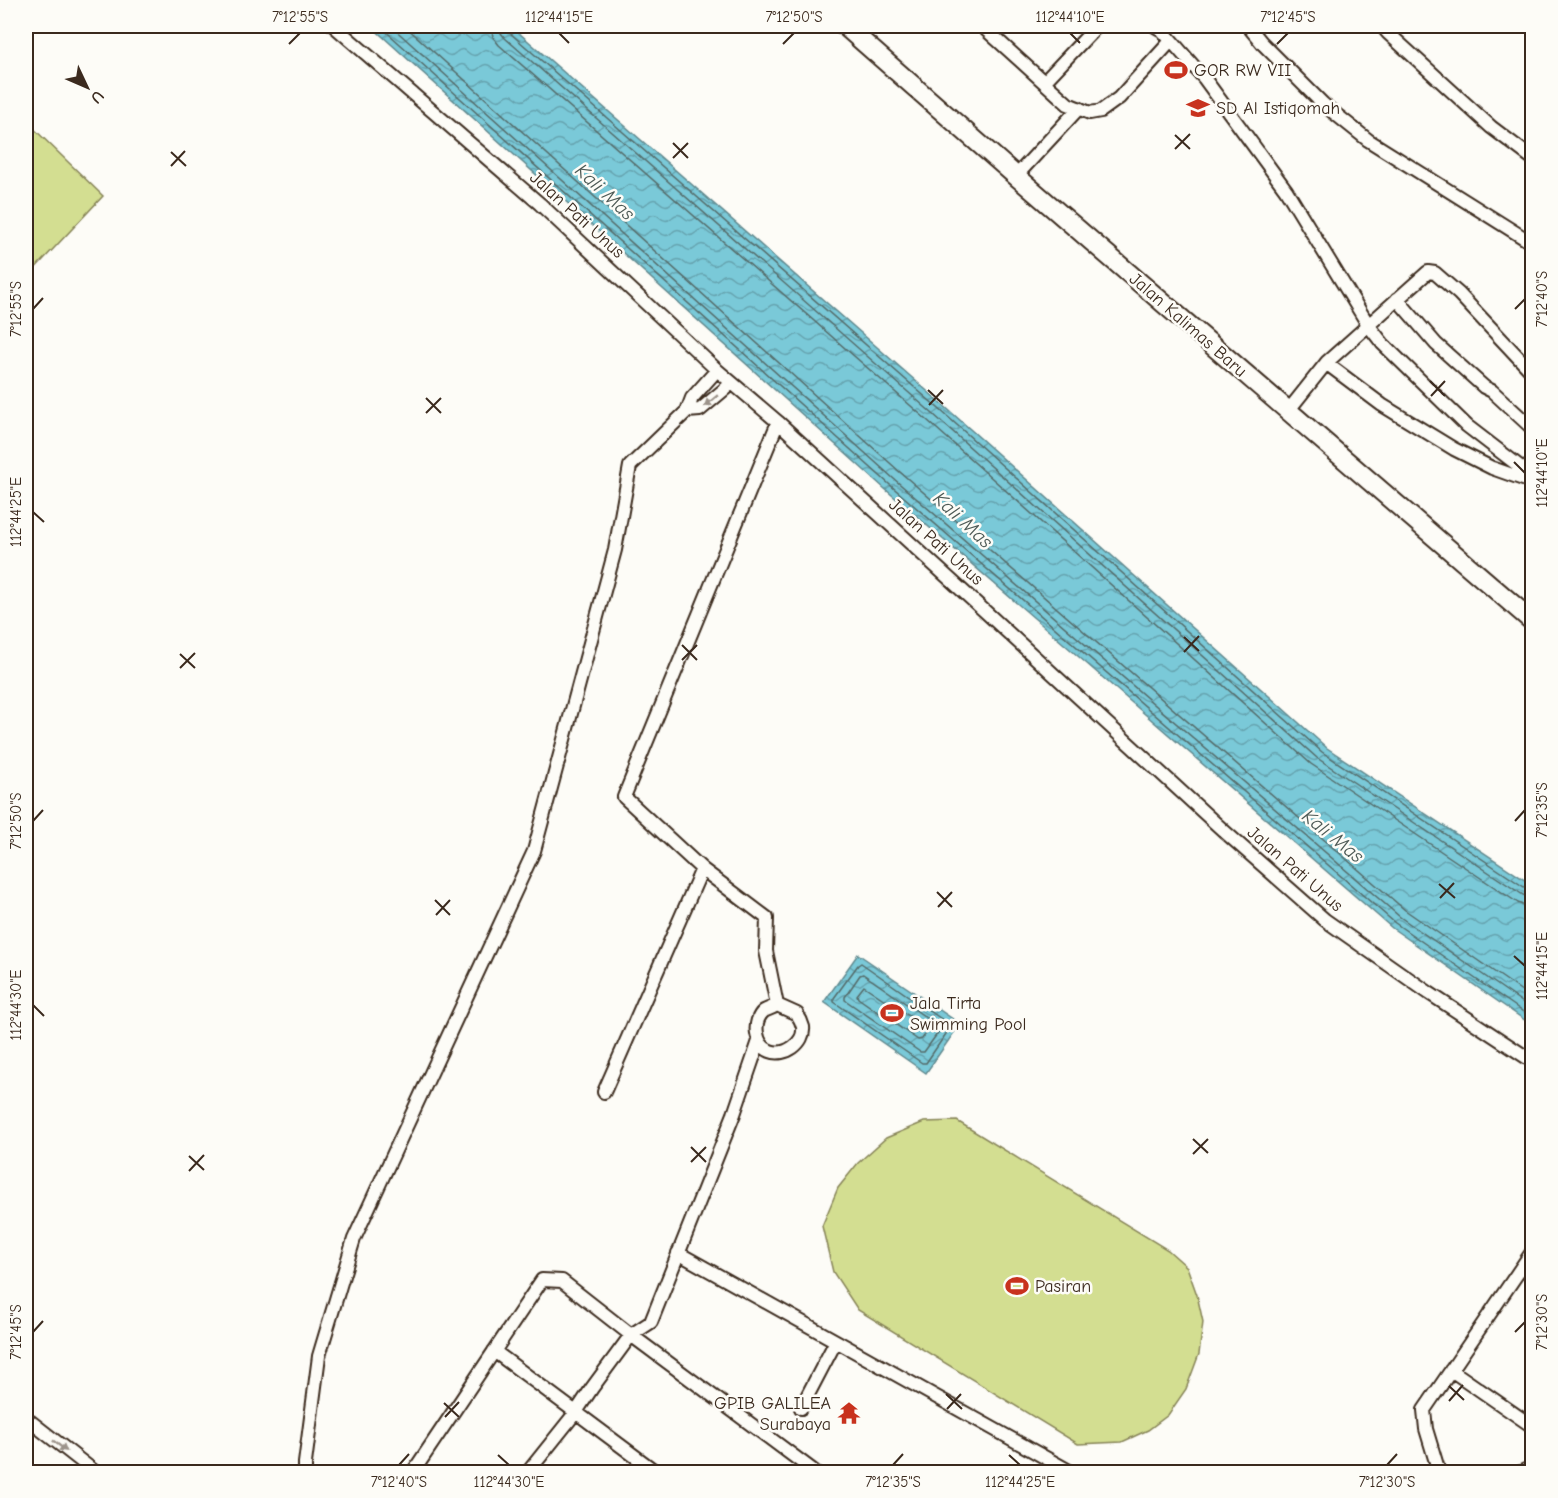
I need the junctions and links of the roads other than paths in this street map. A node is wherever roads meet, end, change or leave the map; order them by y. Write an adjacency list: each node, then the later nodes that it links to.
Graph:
1 (334, 26): 17 (street, Jalan Pati Unus)
2 (845, 26): 12 (street, Jalan Kalimas Baru)
3 (982, 26): 9 (street)
4 (1097, 26): 9 (street)
5 (1248, 26): 13 (street)
6 (1382, 26): 11 (street)
7 (1158, 27): 8 (street)
8 (1171, 41): 10 (street); 15 (street)
9 (1044, 82): 10 (street)
10 (1079, 108): 12 (street)
11 (1533, 158)
12 (1016, 176): 21 (street, Jalan Kalimas Baru)
13 (1533, 243)
14 (1397, 299): 15 (street); 18 (street); 23 (street)
15 (1369, 326): 16 (street); 24 (street)
16 (1326, 363): 21 (street); 24 (street)
17 (717, 370): 19 (street, Jalan Pati Unus); 20 (street)
18 (1533, 372)
19 (732, 383): 20 (street, one-way to 20); 22 (street, Jalan Pati Unus)
20 (687, 411): 43 (street)
21 (1288, 411): 25 (street, Jalan Kalimas Baru)
22 (778, 422): 26 (street); 29 (street, Jalan Pati Unus)
23 (1533, 428)
24 (1533, 477)
25 (1533, 621)
26 (702, 869): 27 (street); 30 (street)
27 (777, 1005): 28 (street); 28 (street)
28 (759, 1041): 32 (street)
29 (1533, 1061)
30 (604, 1092)
31 (1533, 1252): 36 (street)
32 (678, 1253): 33 (street); 34 (street)
33 (631, 1335): 35 (street); 38 (street); 47 (street)
34 (837, 1341): 37 (street); 48 (street)
35 (494, 1351): 38 (street); 44 (street)
36 (1451, 1370): 40 (street); 49 (street)
37 (801, 1408)
38 (576, 1412): 45 (street); 46 (street)
39 (26, 1419): 42 (street, one-way to 42)
40 (1533, 1426)
41 (1533, 1467): 50 (street)
42 (95, 1473)
43 (305, 1473)
44 (413, 1473)
45 (528, 1473)
46 (656, 1473)
47 (815, 1473)
48 (1071, 1473)
49 (1439, 1473)
50 (1521, 1473)

